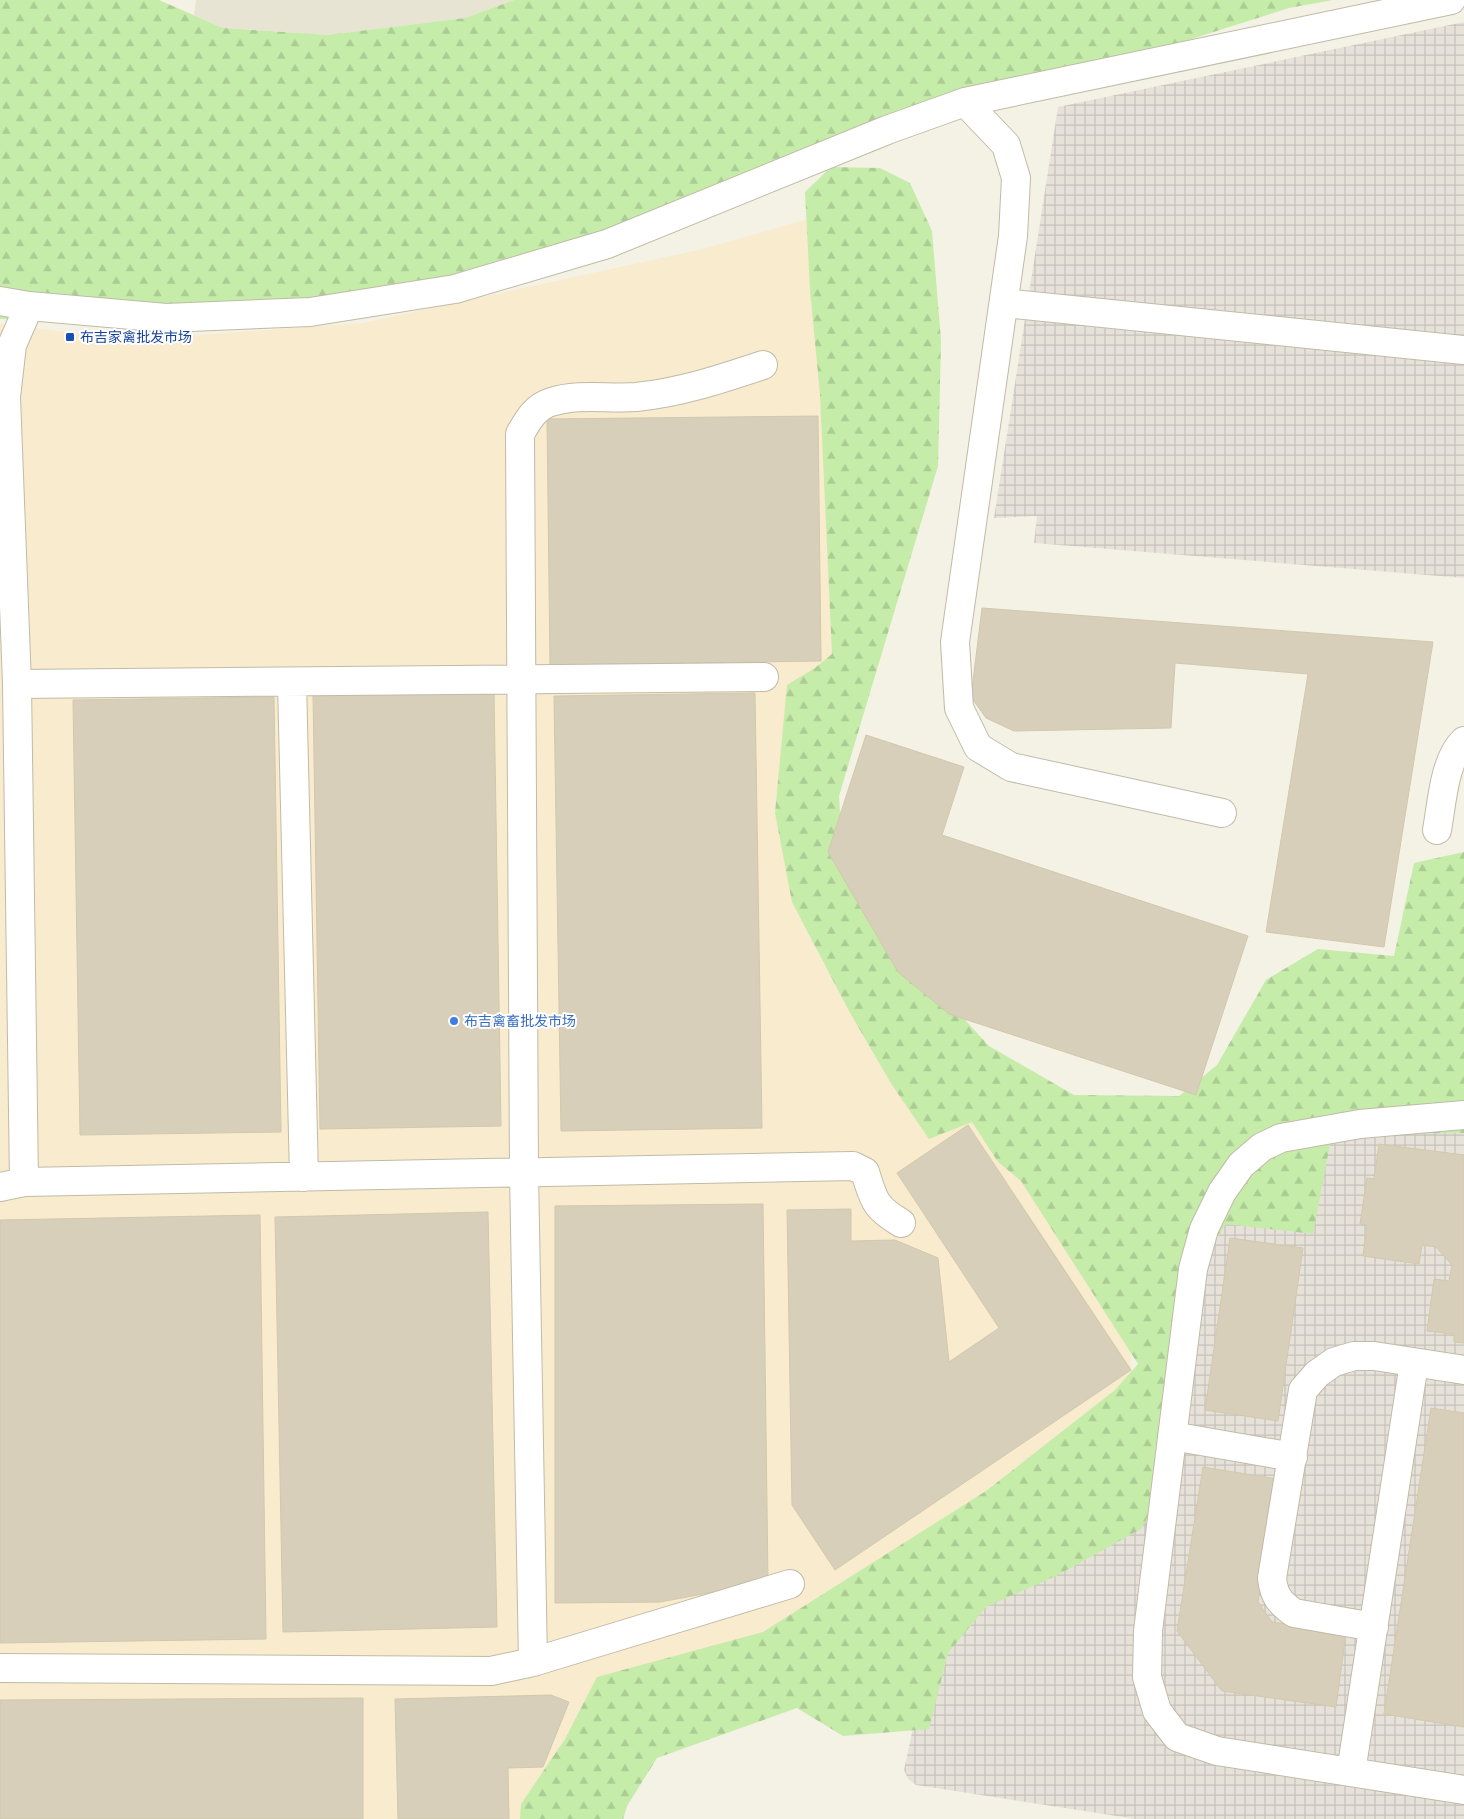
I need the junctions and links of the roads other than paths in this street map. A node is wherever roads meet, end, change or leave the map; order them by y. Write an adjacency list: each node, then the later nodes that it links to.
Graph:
1 (1451, 0): 2 (street)
2 (965, 102): 4 (street); 5 (street)
3 (0, 301): 5 (street)
4 (1004, 303): 6 (street); 13 (street)
5 (28, 306): 11 (street)
6 (1464, 350)
7 (762, 365): 9 (street)
8 (764, 677): 9 (street)
9 (521, 679): 10 (street); 16 (street)
10 (292, 682): 11 (street); 17 (street)
11 (17, 684): 18 (street)
12 (1464, 741): 14 (street)
13 (1222, 813)
14 (1436, 830)
15 (1464, 1115): 22 (street)
16 (524, 1172): 17 (street); 19 (street); 26 (street)
17 (304, 1177): 18 (street)
18 (12, 1184)
19 (901, 1223)
20 (1414, 1362): 21 (street); 23 (street); 25 (street)
21 (1464, 1370)
22 (1172, 1436): 23 (street); 28 (street)
23 (1293, 1457): 25 (street)
24 (790, 1584): 26 (street)
25 (1374, 1627): 28 (street)
26 (533, 1662): 27 (street)
27 (0, 1668)
28 (1351, 1772): 29 (street)
29 (1464, 1790)

